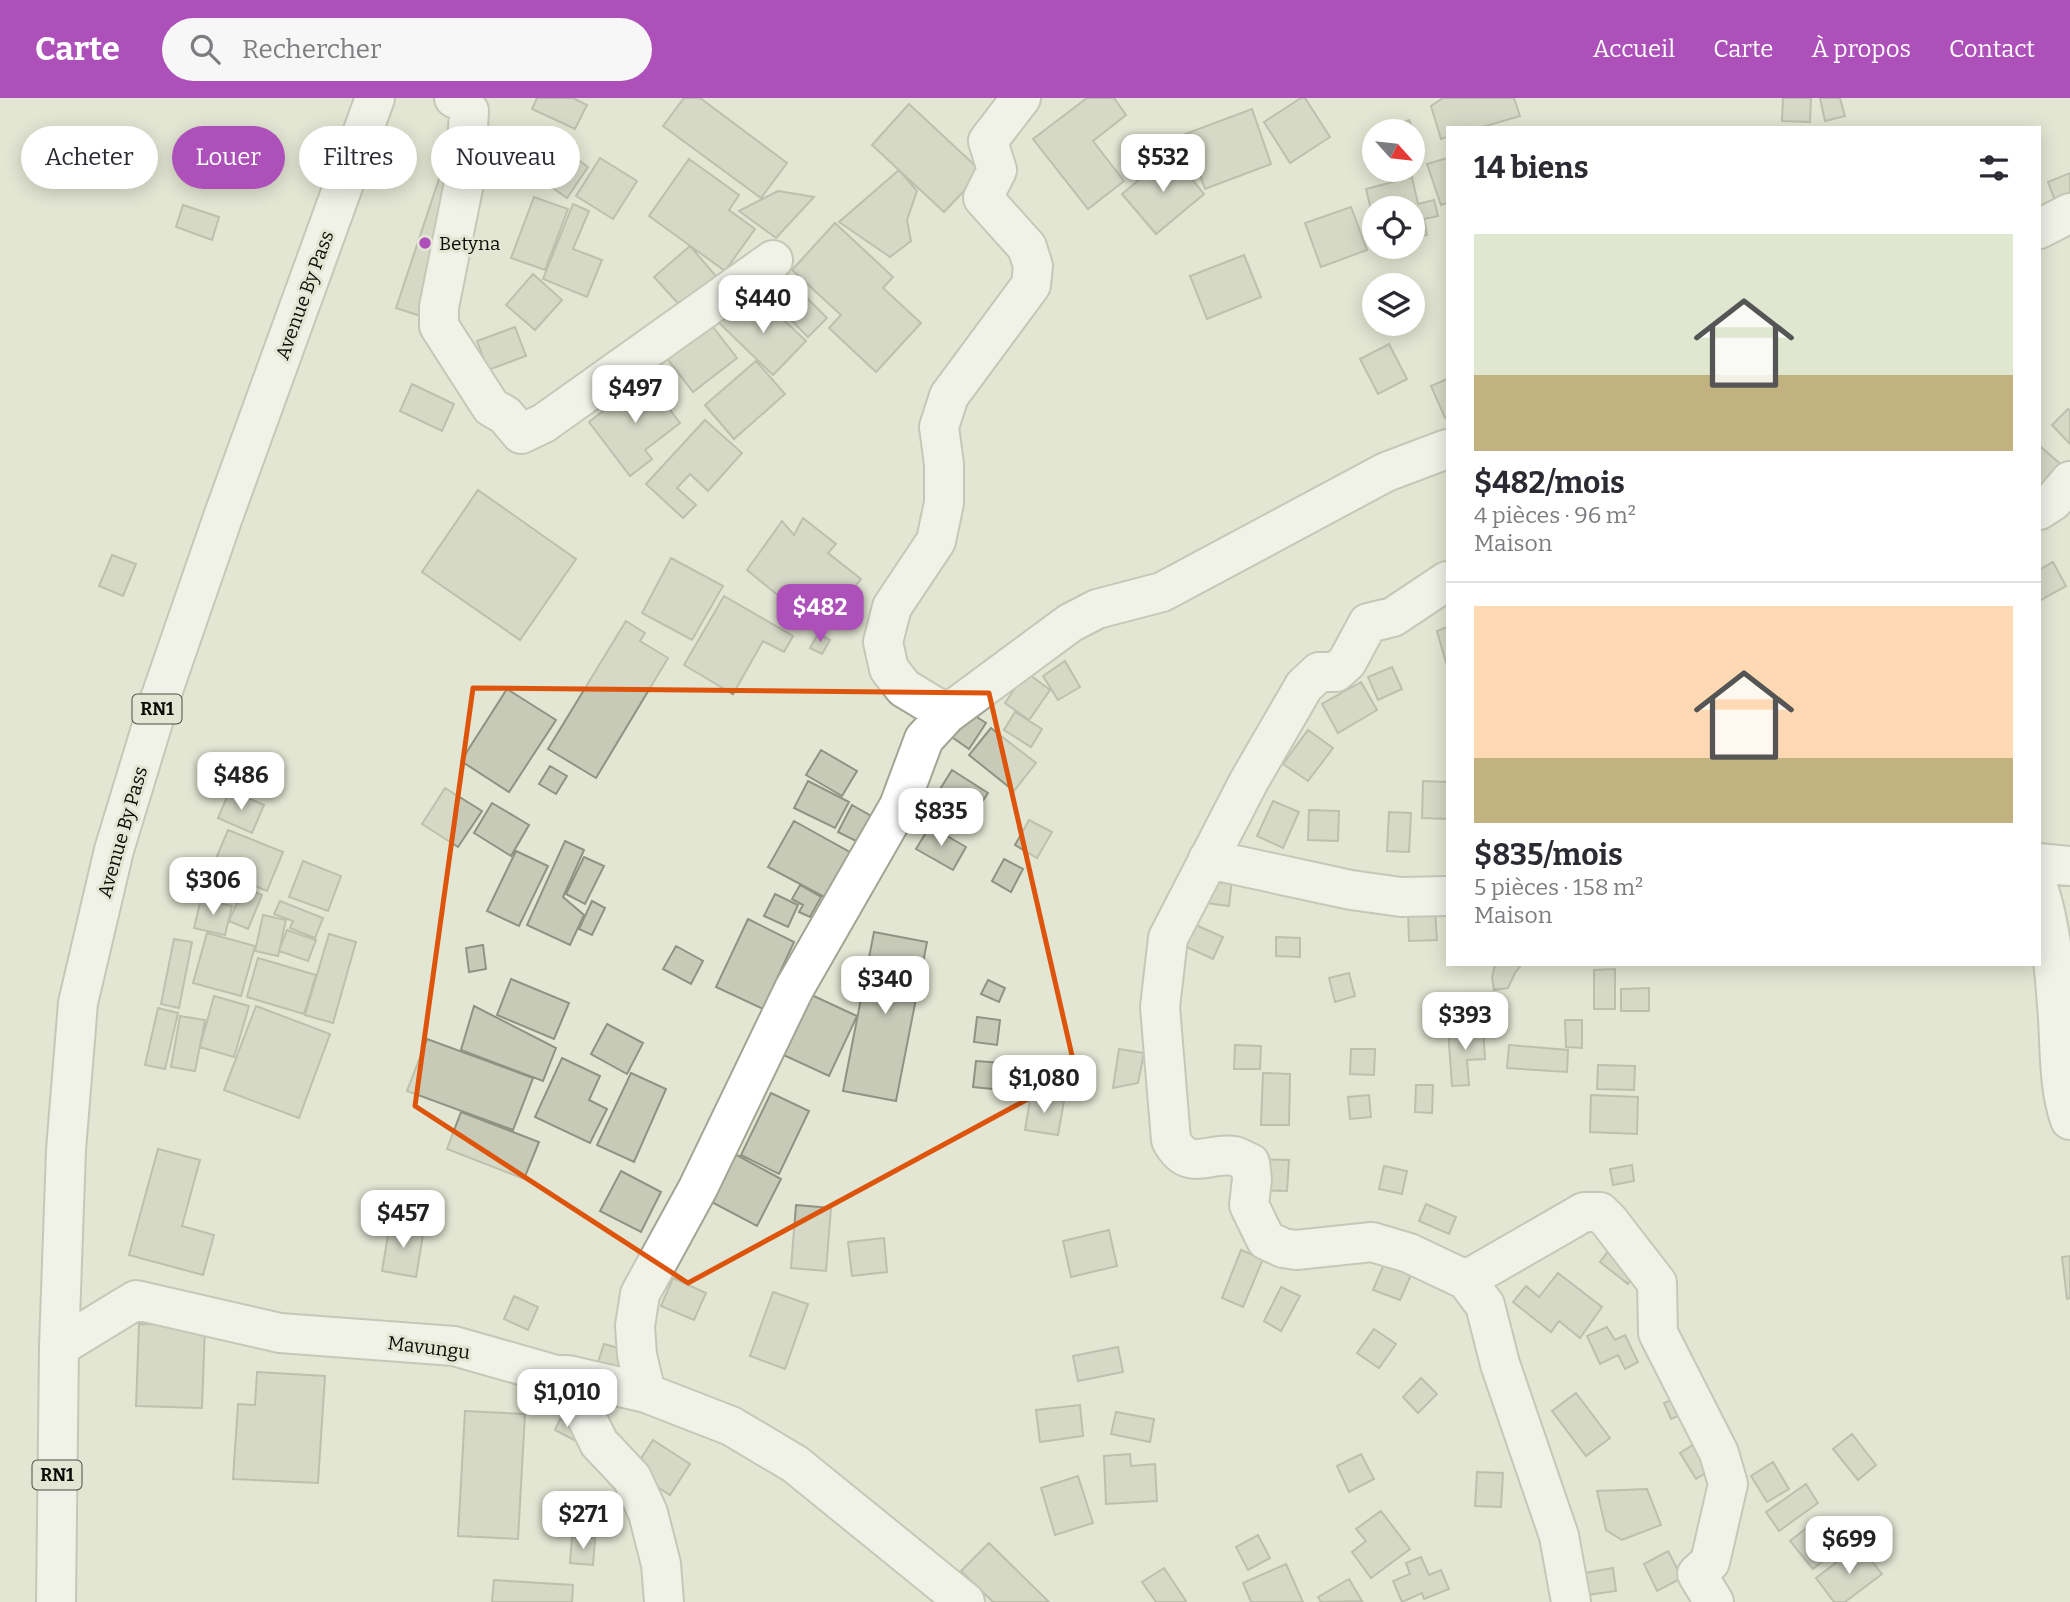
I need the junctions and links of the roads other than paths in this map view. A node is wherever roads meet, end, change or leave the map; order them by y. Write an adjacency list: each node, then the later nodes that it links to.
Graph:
1 (375, 98): 19 (main road, Avenue By Pass / RN1)
2 (454, 98): 6 (main road)
3 (1021, 98): 11 (main road)
4 (2070, 213): 5 (main road)
5 (2041, 228)
6 (773, 260)
7 (1446, 449): 11 (main road)
8 (2070, 481): 9 (main road)
9 (2041, 509)
10 (1446, 582): 12 (main road)
11 (947, 714): 21 (main road)
12 (1208, 859): 15 (main road); 18 (main road)
13 (2041, 863): 14 (main road)
14 (2070, 866)
15 (1446, 896)
16 (2041, 896): 17 (main road)
17 (2070, 1120)
18 (1466, 1280): 25 (main road); 26 (main road)
19 (59, 1348): 20 (main road, Mavungu); 22 (main road, Avenue By Pass / RN1)
20 (556, 1375): 21 (main road, Mavungu); 23 (main road)
21 (646, 1393): 24 (main road, Mavungu)
22 (55, 1602)
23 (664, 1602)
24 (965, 1602)
25 (1572, 1602)
26 (1714, 1602)

